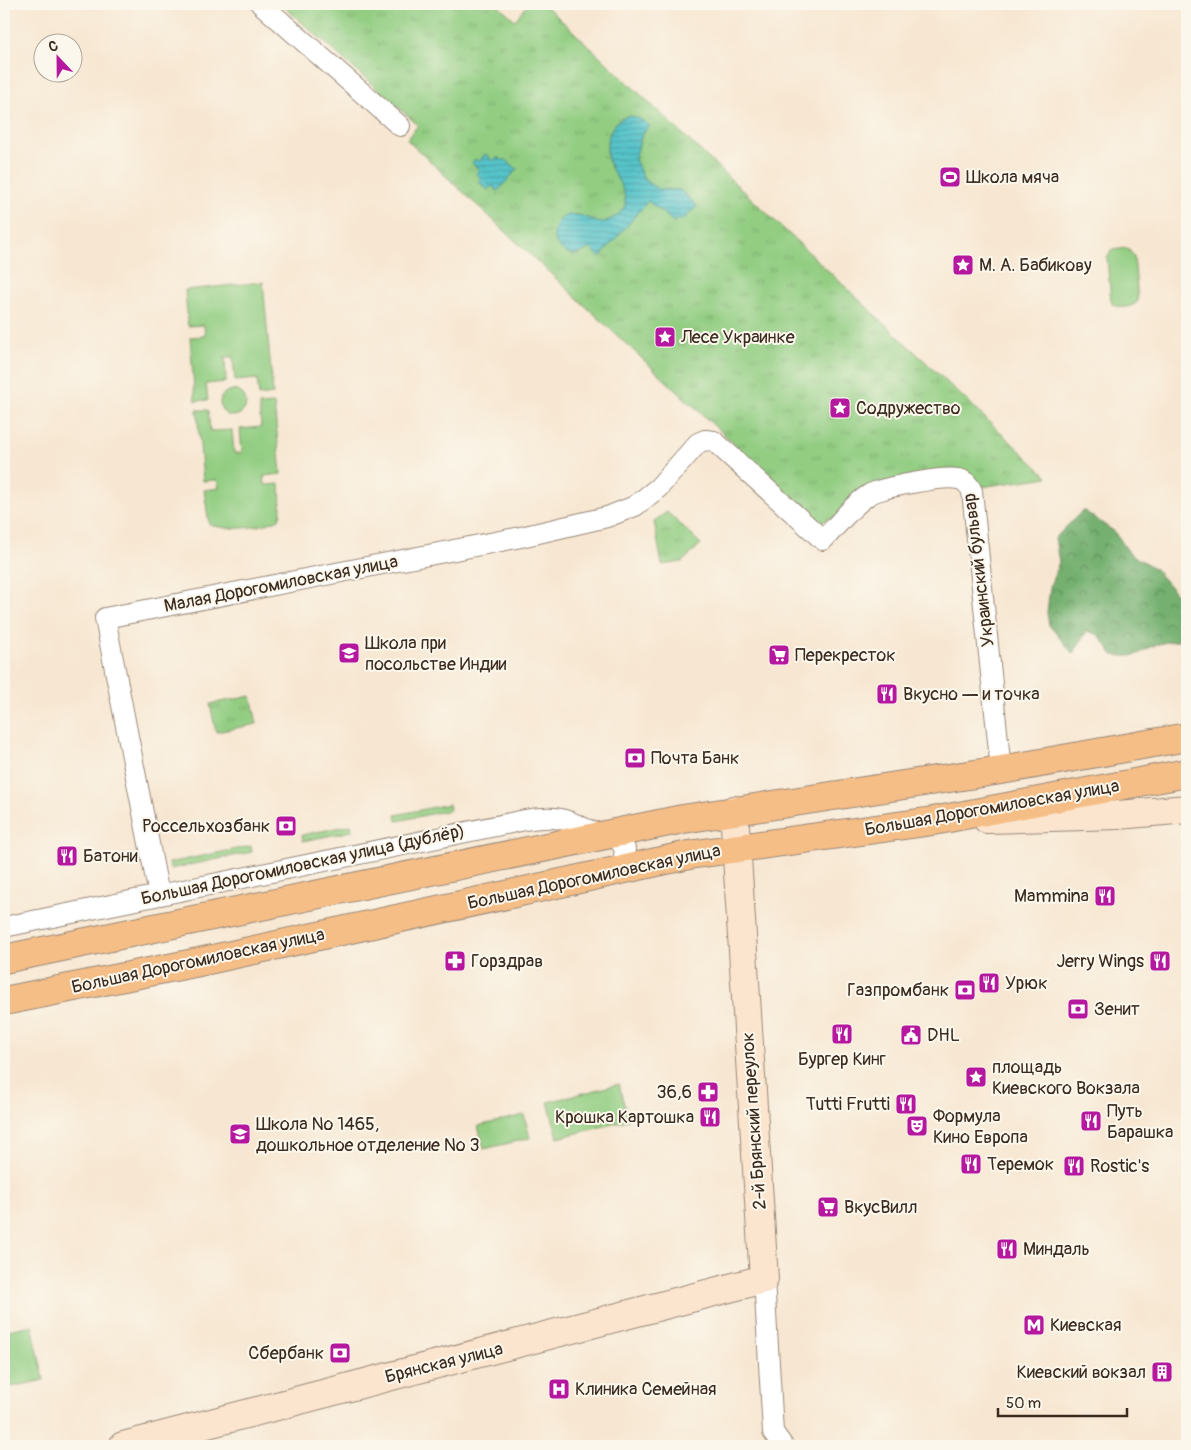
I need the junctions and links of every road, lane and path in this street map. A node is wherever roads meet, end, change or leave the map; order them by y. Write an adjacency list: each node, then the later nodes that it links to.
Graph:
1 (261, 4): 2 (street)
2 (400, 126)
3 (705, 440): 5 (street, Украинский бульвар); 13 (street, Малая Дорогомиловская улица)
4 (1187, 737): 5 (main road, Большая Дорогомиловская улица)
5 (1001, 770): 8 (main road, Большая Дорогомиловская улица)
6 (1187, 773): 9 (main road, Большая Дорогомиловская улица)
7 (1187, 809): 9 (street)
8 (734, 810): 10 (main road, Большая Дорогомиловская улица); 11 (street, 2-й Брянский переулок)
9 (933, 821): 11 (main road, Большая Дорогомиловская улица)
10 (604, 834): 12 (street, Большая Дорогомиловская улица (дублёр)); 13 (street, Большая Дорогомиловская улица (дублёр)); 15 (main road, Большая Дорогомиловская улица)
11 (737, 847): 12 (main road, Большая Дорогомиловская улица); 17 (street, 2-й Брянский переулок)
12 (610, 872): 16 (main road, Большая Дорогомиловская улица)
13 (159, 895): 14 (street, Большая Дорогомиловская улица (дублёр))
14 (4, 927)
15 (4, 958)
16 (4, 1001)
17 (764, 1279): 18 (street, 2-й Брянский переулок); 19 (street, Брянская улица)
18 (774, 1441)
19 (123, 1446)

